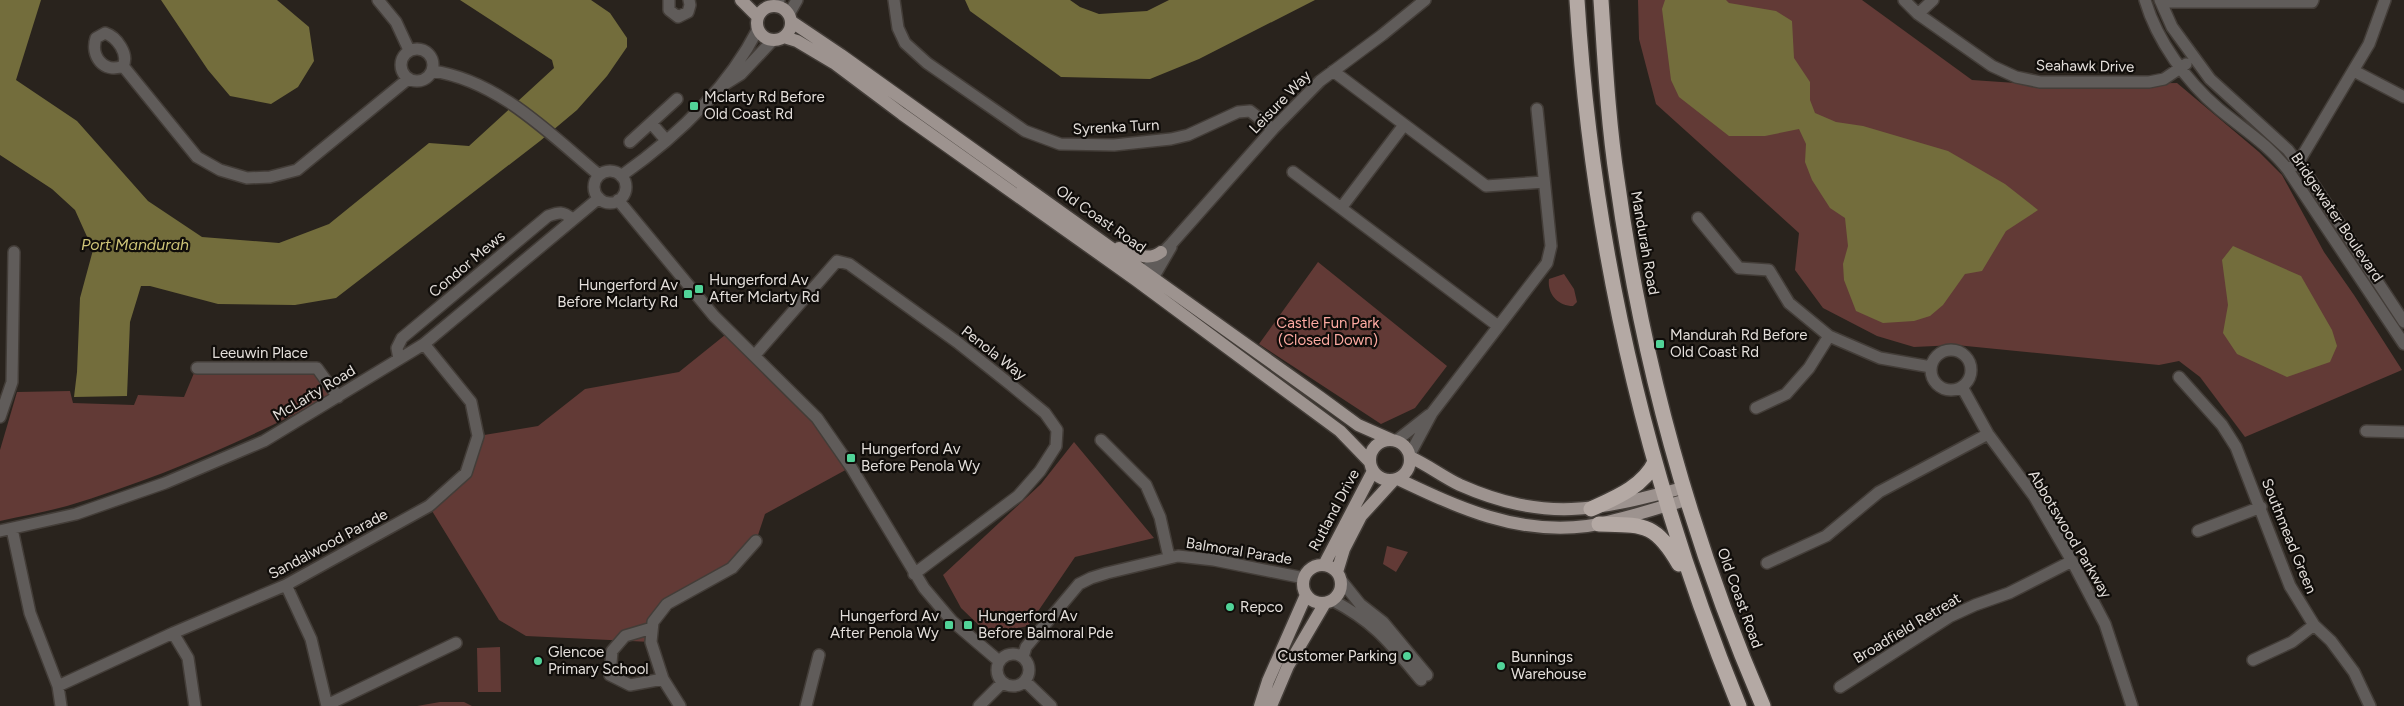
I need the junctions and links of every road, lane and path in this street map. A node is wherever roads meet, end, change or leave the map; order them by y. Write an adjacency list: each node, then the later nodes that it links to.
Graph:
1 (378, 0): 21 (street)
2 (669, 0): 3 (street)
3 (689, 0)
4 (741, 0): 19 (main road, Old Coast Road)
5 (797, 0): 18 (street)
6 (894, 0): 35 (street, Syrenka Turn)
7 (1425, 0): 26 (street, Leisure Way)
8 (1577, 0): 76 (highway)
9 (1601, 0): 79 (highway, Mandurah Road)
10 (1904, 0): 17 (street, Seahawk Drive)
11 (1933, 0): 17 (street)
12 (2145, 0): 24 (street, Bridgewater Boulevard)
13 (2313, 0): 15 (street)
14 (2385, 0): 27 (street)
15 (2160, 1): 22 (street, Bridgewater Boulevard)
16 (771, 3): 18 (main road, Old Coast Road); 19 (main road, Old Coast Road)
17 (1918, 14): 24 (street, Seahawk Drive)
18 (790, 18): 20 (main road); 48 (main road, Old Coast Road)
19 (758, 23): 20 (main road, Old Coast Road); 29 (street)
20 (778, 38): 29 (street); 53 (main road, Old Coast Road)
21 (409, 50): 25 (street); 28 (street)
22 (2193, 58): 24 (street, Seahawk Drive); 38 (street, Bridgewater Boulevard)
23 (123, 66): 28 (street)
24 (2181, 67): 38 (street, Bridgewater Boulevard)
25 (432, 71): 28 (street); 40 (street)
26 (1333, 71): 34 (street); 35 (street, Leisure Way)
27 (2354, 71): 30 (street); 38 (street)
28 (408, 79)
29 (721, 87): 36 (street)
30 (2404, 97)
31 (677, 99): 33 (street)
32 (1537, 108): 42 (street)
33 (651, 123): 36 (street); 37 (street)
34 (1404, 125): 42 (street); 45 (street)
35 (1273, 129): 49 (street, Leisure Way)
36 (666, 140): 41 (street)
37 (630, 142)
38 (2293, 166): 52 (street, Bridgewater Boulevard); 54 (street, Bridgewater Boulevard)
39 (1293, 172): 45 (street)
40 (599, 176): 41 (street); 43 (street)
41 (621, 176): 44 (street)
42 (1544, 182): 56 (street)
43 (599, 198): 44 (street); 47 (street, McLarty Road)
44 (618, 200): 60 (street)
45 (1341, 208): 56 (street)
46 (1698, 218): 57 (street)
47 (572, 219): 58 (street, McLarty Road); 61 (street, Condor Mews)
48 (1097, 238): 51 (main road); 53 (main road, Old Coast Road)
49 (1172, 243): 51 (street, Leisure Way); 53 (street, Leisure Way)
50 (14, 252): 69 (street)
51 (1161, 252): 53 (street, Leisure Way)
52 (2374, 276): 54 (street); 55 (street, Bridgewater Boulevard)
53 (1145, 279): 74 (main road, Old Coast Road); 77 (main road, Old Coast Road)
54 (2363, 283): 59 (street, Bridgewater Boulevard)
55 (2404, 322)
56 (1498, 326): 68 (street)
57 (1829, 336): 62 (street); 67 (street)
58 (424, 344): 61 (street, McLarty Road); 95 (street, Sandalwood Parade)
59 (2404, 344)
60 (755, 355): 92 (street); 92 (street, Penola Way)
61 (399, 359): 66 (street, McLarty Road)
62 (1931, 367): 65 (street); 65 (street)
63 (197, 368): 66 (street, Leeuwin Place)
64 (2179, 378): 81 (street, Southmead Green)
65 (1962, 387): 72 (street, Abbotswood Parkway)
66 (338, 397): 84 (street, McLarty Road)
67 (1756, 408)
68 (1432, 413): 74 (street); 75 (street)
69 (0, 418)
70 (2366, 431): 71 (street)
71 (2404, 432)
72 (1988, 434): 89 (street, Abbotswood Parkway); 90 (street)
73 (1101, 440): 88 (street, Balmoral Parade)
74 (1394, 440): 75 (main road); 77 (main road)
75 (1410, 456): 78 (main road); 82 (main road)
76 (1655, 462): 80 (highway); 82 (highway)
77 (1371, 466): 78 (main road); 91 (main road, Rutland Drive)
78 (1395, 480): 83 (main road); 93 (main road, Rutland Drive)
79 (1685, 494): 80 (main road); 122 (highway, Old Coast Road)
80 (1665, 499): 82 (main road); 83 (main road); 96 (highway)
81 (2261, 507): 86 (street); 99 (street, Southmead Green)
82 (1591, 509)
83 (1599, 524): 96 (highway)
84 (12, 529): 85 (street, McLarty Road); 110 (street)
85 (0, 531)
86 (2198, 531)
87 (756, 541): 100 (street)
88 (1169, 557): 94 (street, Balmoral Parade); 104 (street, Balmoral Parade)
89 (2072, 560): 111 (street, Broadfield Retreat); 123 (street, Abbotswood Parkway)
90 (1767, 563)
91 (1324, 565): 93 (main road); 94 (main road)
92 (914, 574): 106 (street)
93 (1338, 576): 98 (main road); 98 (street)
94 (1304, 578): 97 (main road)
95 (286, 585): 101 (street, Sandalwood Parade); 114 (street)
96 (1694, 589): 121 (highway)
97 (1306, 595): 98 (main road); 119 (main road)
98 (1328, 601): 120 (main road)
99 (2314, 625): 105 (street); 124 (street, Southmead Green)
100 (652, 628): 107 (street); 107 (street)
101 (174, 633): 110 (street, Sandalwood Parade); 113 (street)
102 (456, 643): 114 (street)
103 (819, 655): 116 (street)
104 (1023, 657): 106 (street); 108 (street)
105 (2253, 660)
106 (999, 661): 109 (street)
107 (663, 679): 115 (street)
108 (1025, 681): 109 (street); 118 (street)
109 (1002, 682): 117 (street)
110 (58, 686): 112 (street)
111 (1840, 686)
112 (61, 706)
113 (195, 706)
114 (327, 706)
115 (680, 706)
116 (806, 706)
117 (979, 706)
118 (1051, 706)
119 (1260, 706)
120 (1271, 706)
121 (1739, 706)
122 (1763, 706)
123 (2132, 706)
124 (2370, 706)

